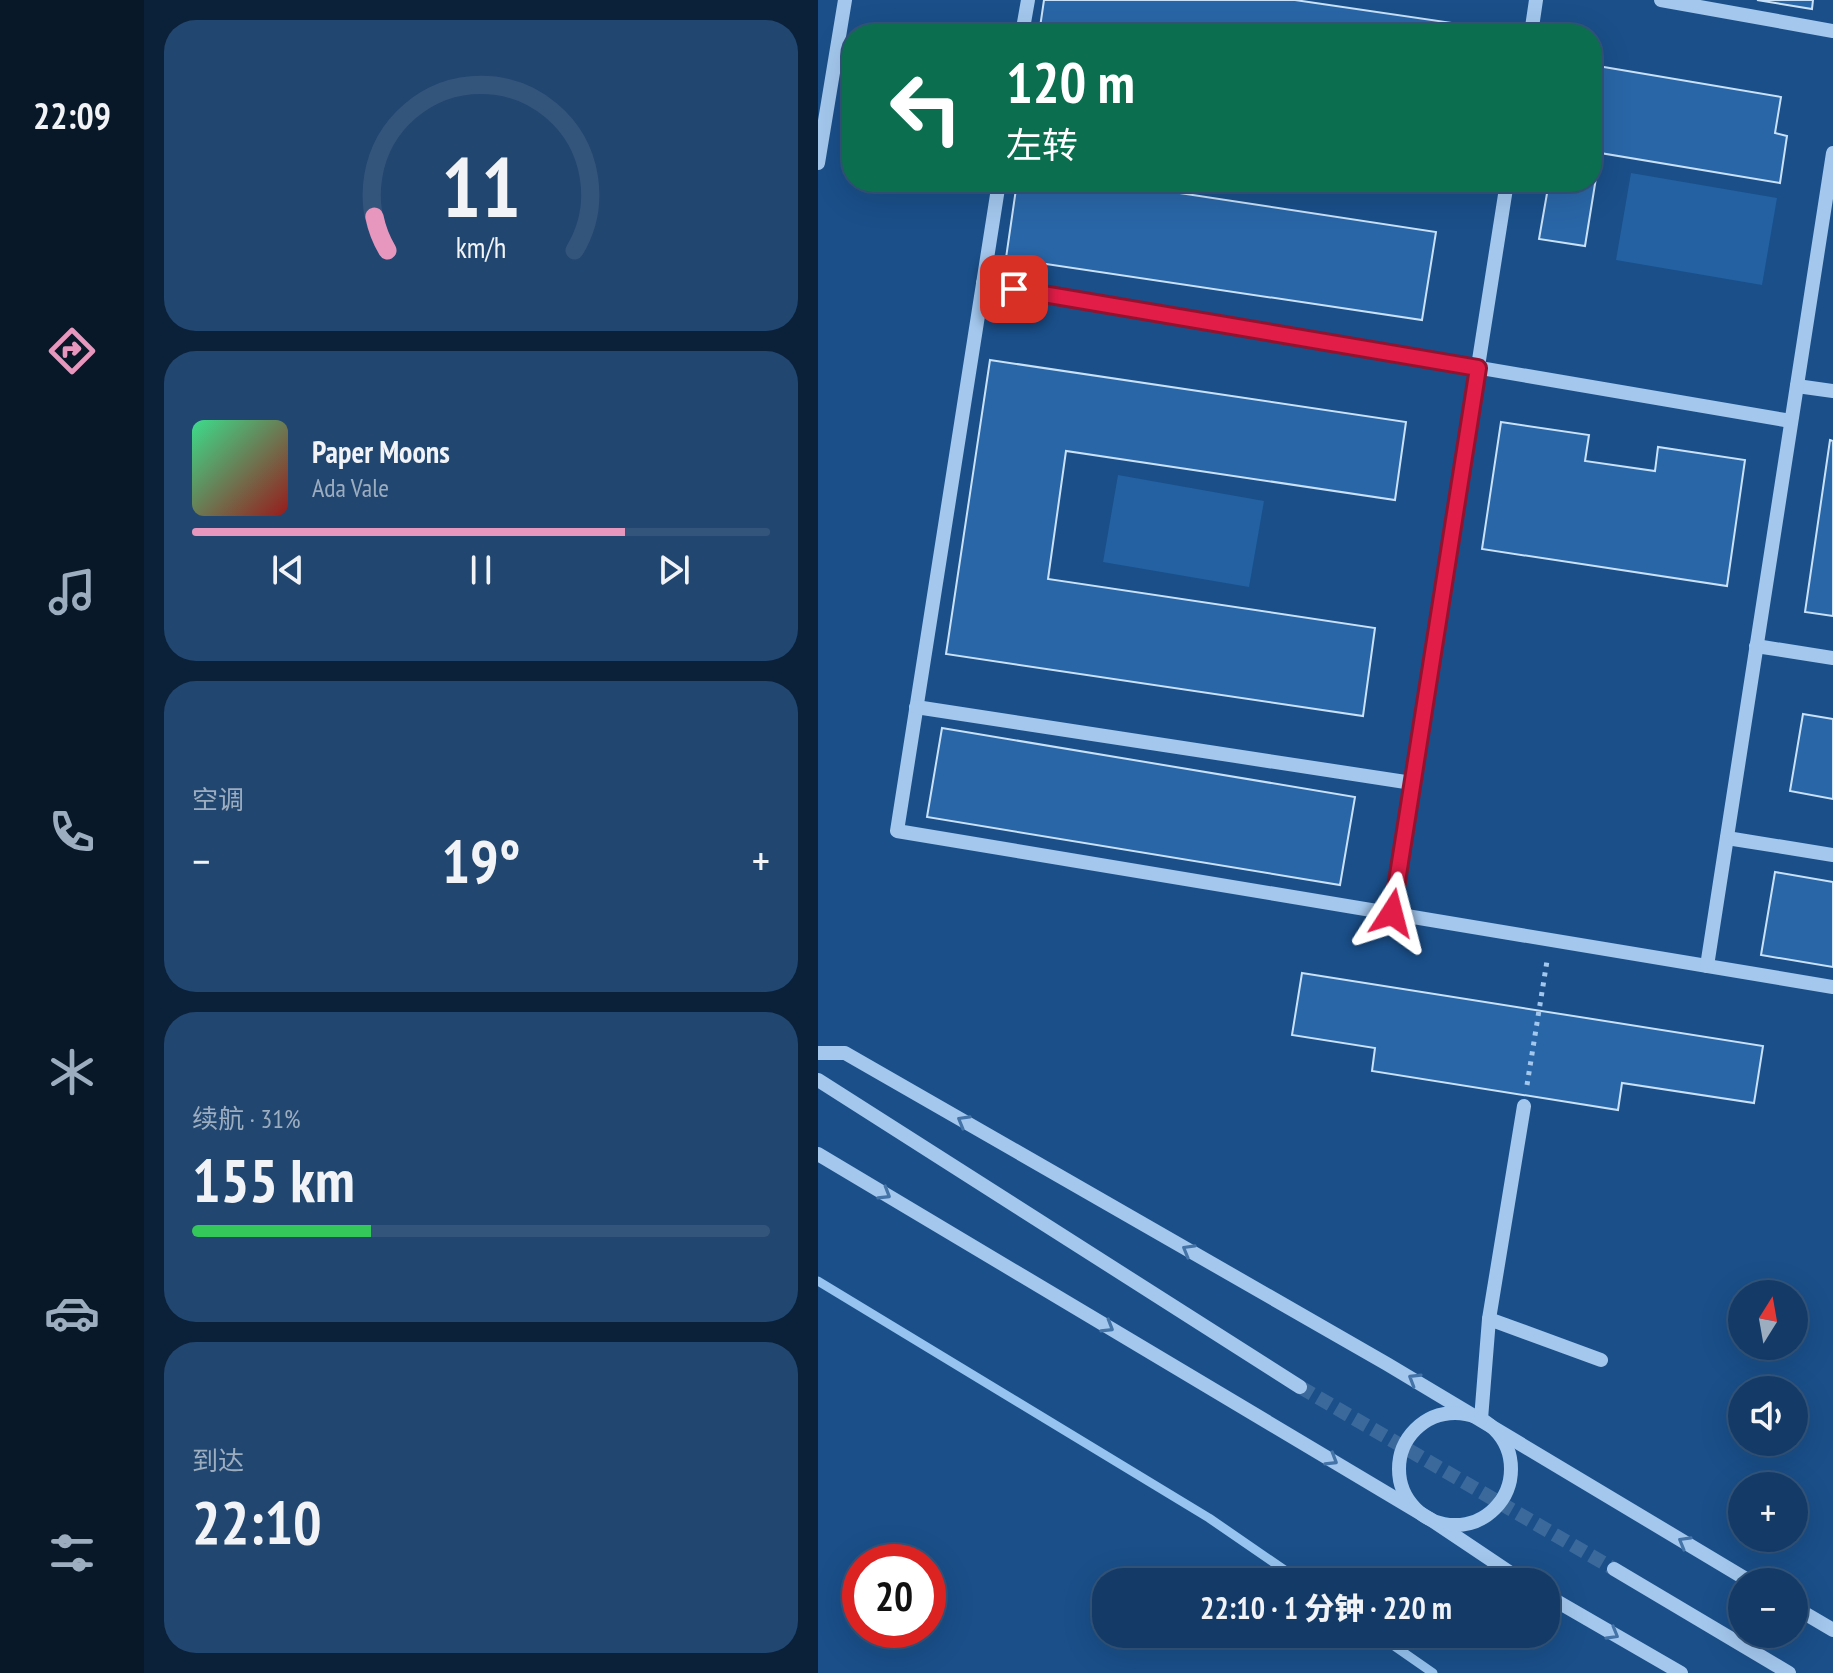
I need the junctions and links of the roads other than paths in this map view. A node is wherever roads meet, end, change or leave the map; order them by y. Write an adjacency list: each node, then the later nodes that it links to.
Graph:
1 (845, 0): 9 (street)
2 (1028, 0): 5 (street)
3 (1536, 0): 6 (street)
4 (1661, 0): 7 (street)
5 (1024, 24)
6 (1532, 24)
7 (1833, 31)
8 (1833, 153): 14 (street)
9 (818, 163)
10 (997, 192): 12 (street)
11 (1505, 192): 13 (street)
12 (983, 283): 13 (street); 19 (street)
13 (1478, 368): 16 (street); 20 (street)
14 (1797, 386): 15 (street); 16 (street)
15 (1833, 391)
16 (1791, 421): 17 (street)
17 (1756, 646): 18 (street); 21 (street)
18 (1833, 658)
19 (916, 707): 20 (street); 23 (street)
20 (1412, 783): 23 (street)
21 (1727, 838): 22 (street); 24 (street)
22 (1833, 855)
23 (1392, 913): 24 (street)
24 (1707, 966): 25 (street)
25 (1833, 987)
26 (818, 1053): 33 (street, one-way to 26)
27 (818, 1080): 32 (street)
28 (1524, 1106): 30 (street)
29 (818, 1154): 34 (street, one-way to 34)
30 (1489, 1319): 31 (street); 33 (street)
31 (1601, 1360)
32 (1300, 1387)
33 (1481, 1419): 34 (street); 34 (street); 36 (street, one-way to 33)
34 (1430, 1519): 35 (street)
35 (1503, 1568)
36 (1728, 1568)
37 (1614, 1569): 42 (street)
38 (1560, 1603): 41 (street, one-way to 41)
39 (1808, 1615): 40 (street)
40 (1833, 1630)
41 (1681, 1673)
42 (1789, 1673)

